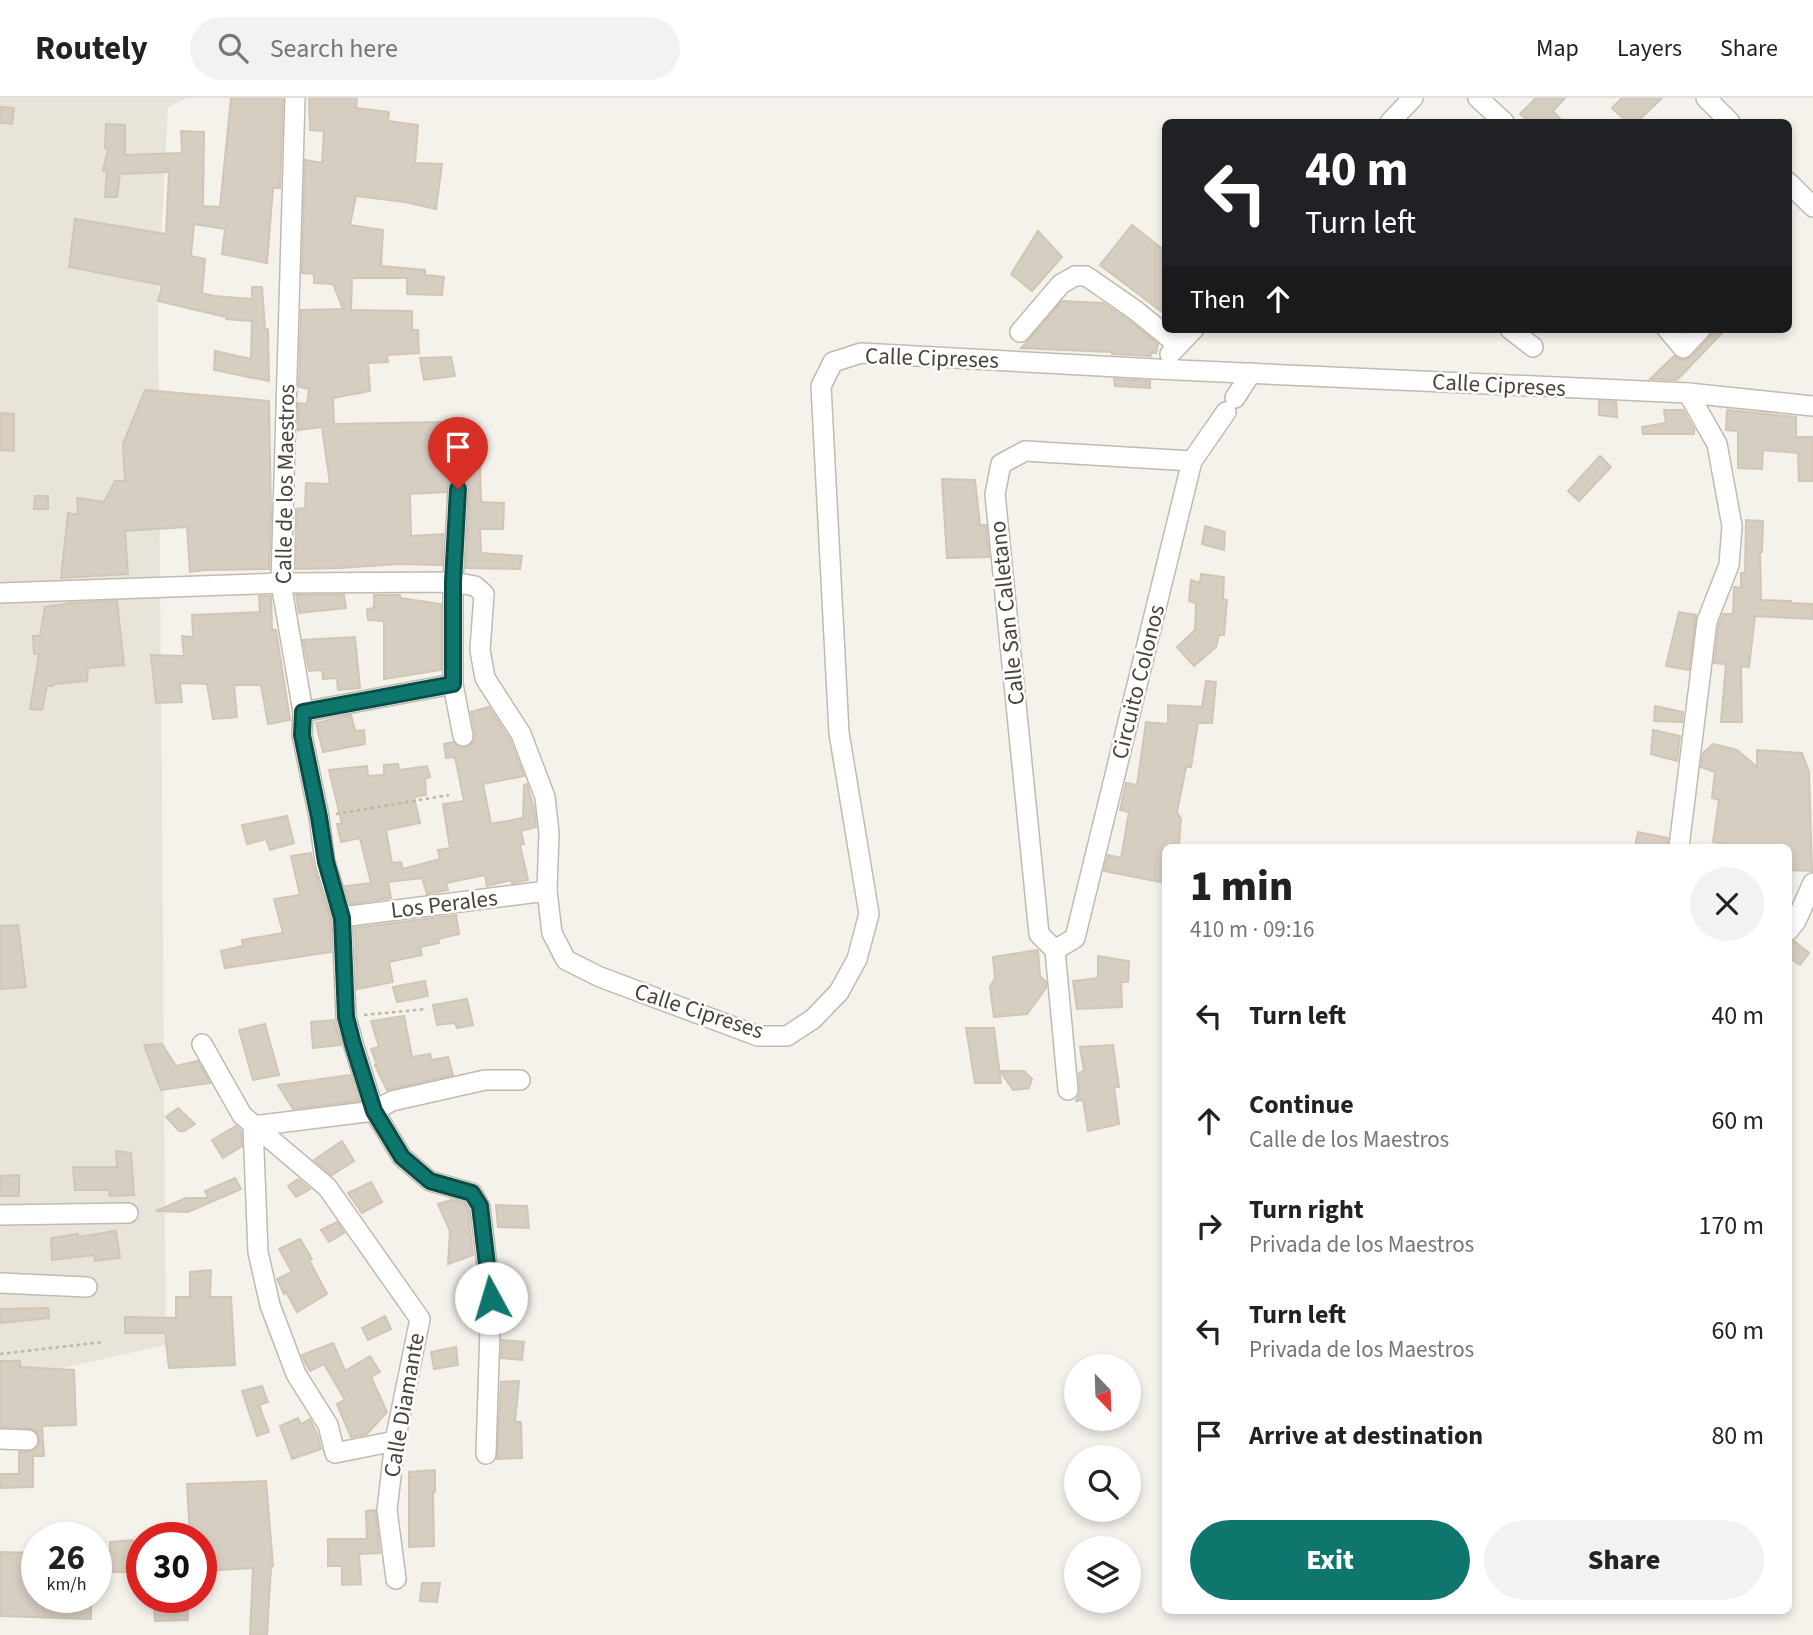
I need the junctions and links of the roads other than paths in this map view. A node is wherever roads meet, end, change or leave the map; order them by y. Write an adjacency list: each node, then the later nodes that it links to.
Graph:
1 (295, 98): 26 (street, Calle de los Maestros)
2 (1413, 98): 5 (street)
3 (1478, 98): 6 (street)
4 (1706, 98): 7 (street)
5 (1393, 119)
6 (1501, 119)
7 (1727, 119)
8 (1792, 186): 9 (street)
9 (1813, 207)
10 (1020, 332): 11 (street)
11 (1162, 332)
12 (1163, 333): 17 (street)
13 (1190, 333): 17 (street)
14 (1515, 333): 18 (street)
15 (1670, 333): 16 (street)
16 (1697, 333)
17 (1178, 345): 19 (street)
18 (1533, 347)
19 (1156, 369): 20 (street, Calle Cipreses); 33 (street, Calle Cipreses)
20 (1251, 373): 21 (street, Calle Cipreses); 23 (street, Circuito Colonos)
21 (1688, 393): 22 (street, Calle Cipreses); 31 (street)
22 (1813, 406)
23 (1192, 461): 36 (street, Circuito Colonos); 36 (street, Calle San Calletano)
24 (458, 489): 25 (street)
25 (453, 582): 26 (street); 28 (street); 33 (street, Calle Cipreses)
26 (281, 583): 27 (street); 29 (street, Calle de los Maestros)
27 (0, 593)
28 (453, 684): 29 (street); 30 (street)
29 (303, 712): 34 (street, Calle de los Maestros)
30 (463, 736)
31 (1679, 844)
32 (1813, 883): 35 (street)
33 (547, 891): 34 (street, Los Perales)
34 (342, 918): 40 (street, Calle de los Maestros)
35 (1792, 926)
36 (1055, 950): 39 (street)
37 (202, 1044): 41 (street, Calle Diamante)
38 (520, 1080): 40 (street)
39 (1068, 1090)
40 (374, 1111): 41 (street); 49 (street, Calle de los Maestros)
41 (253, 1126): 48 (street, Calle Diamante); 48 (street)
42 (128, 1213): 43 (street)
43 (0, 1215)
44 (0, 1283): 45 (street)
45 (87, 1287)
46 (0, 1439): 47 (street)
47 (28, 1440)
48 (395, 1441): 50 (street, Calle Diamante)
49 (486, 1454)
50 (396, 1579)

